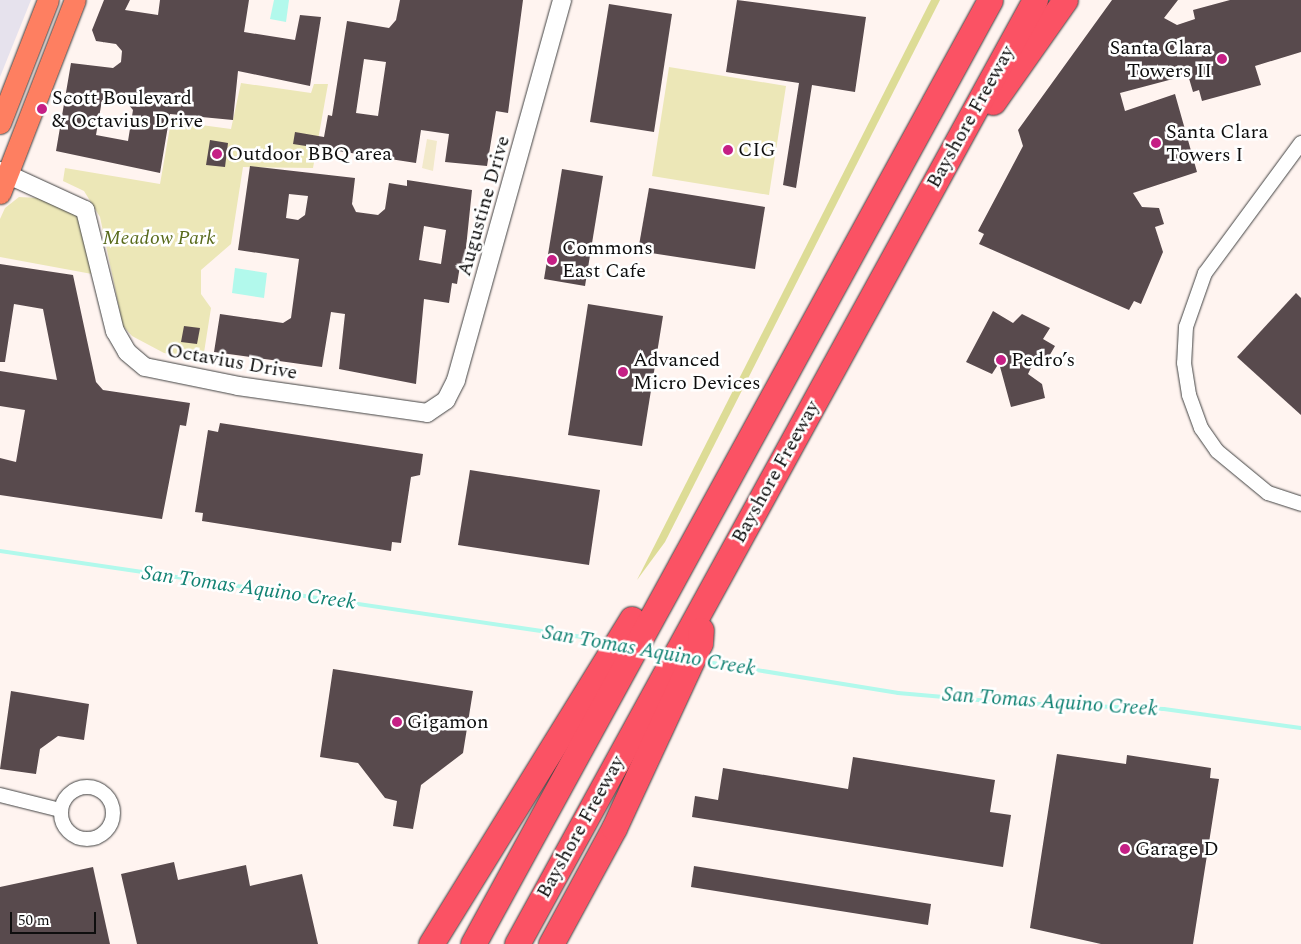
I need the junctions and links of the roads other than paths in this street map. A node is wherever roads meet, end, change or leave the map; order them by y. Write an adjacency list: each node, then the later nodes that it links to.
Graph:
1 (48, 0): 9 (main road)
2 (75, 0): 12 (main road)
3 (562, 0): 13 (street, Augustine Drive)
4 (971, 0): 8 (highway)
5 (990, 0): 8 (highway, Bayshore Freeway)
6 (1035, 0): 10 (highway, Bayshore Freeway)
7 (1065, 0): 10 (highway)
8 (934, 102): 15 (highway, Bayshore Freeway)
9 (0, 123)
10 (961, 134): 16 (highway, Bayshore Freeway)
11 (1301, 143): 14 (street)
12 (3, 179): 13 (street, Octavius Drive)
13 (427, 414)
14 (1301, 504)
15 (612, 670): 20 (highway); 23 (highway, Bayshore Freeway)
16 (668, 688): 19 (highway); 24 (highway, Bayshore Freeway)
17 (0, 795): 18 (street)
18 (60, 810)
19 (614, 828): 25 (highway); 26 (highway)
20 (468, 884): 21 (highway); 22 (highway)
21 (431, 944)
22 (436, 944)
23 (473, 944)
24 (516, 944)
25 (551, 944)
26 (561, 944)

